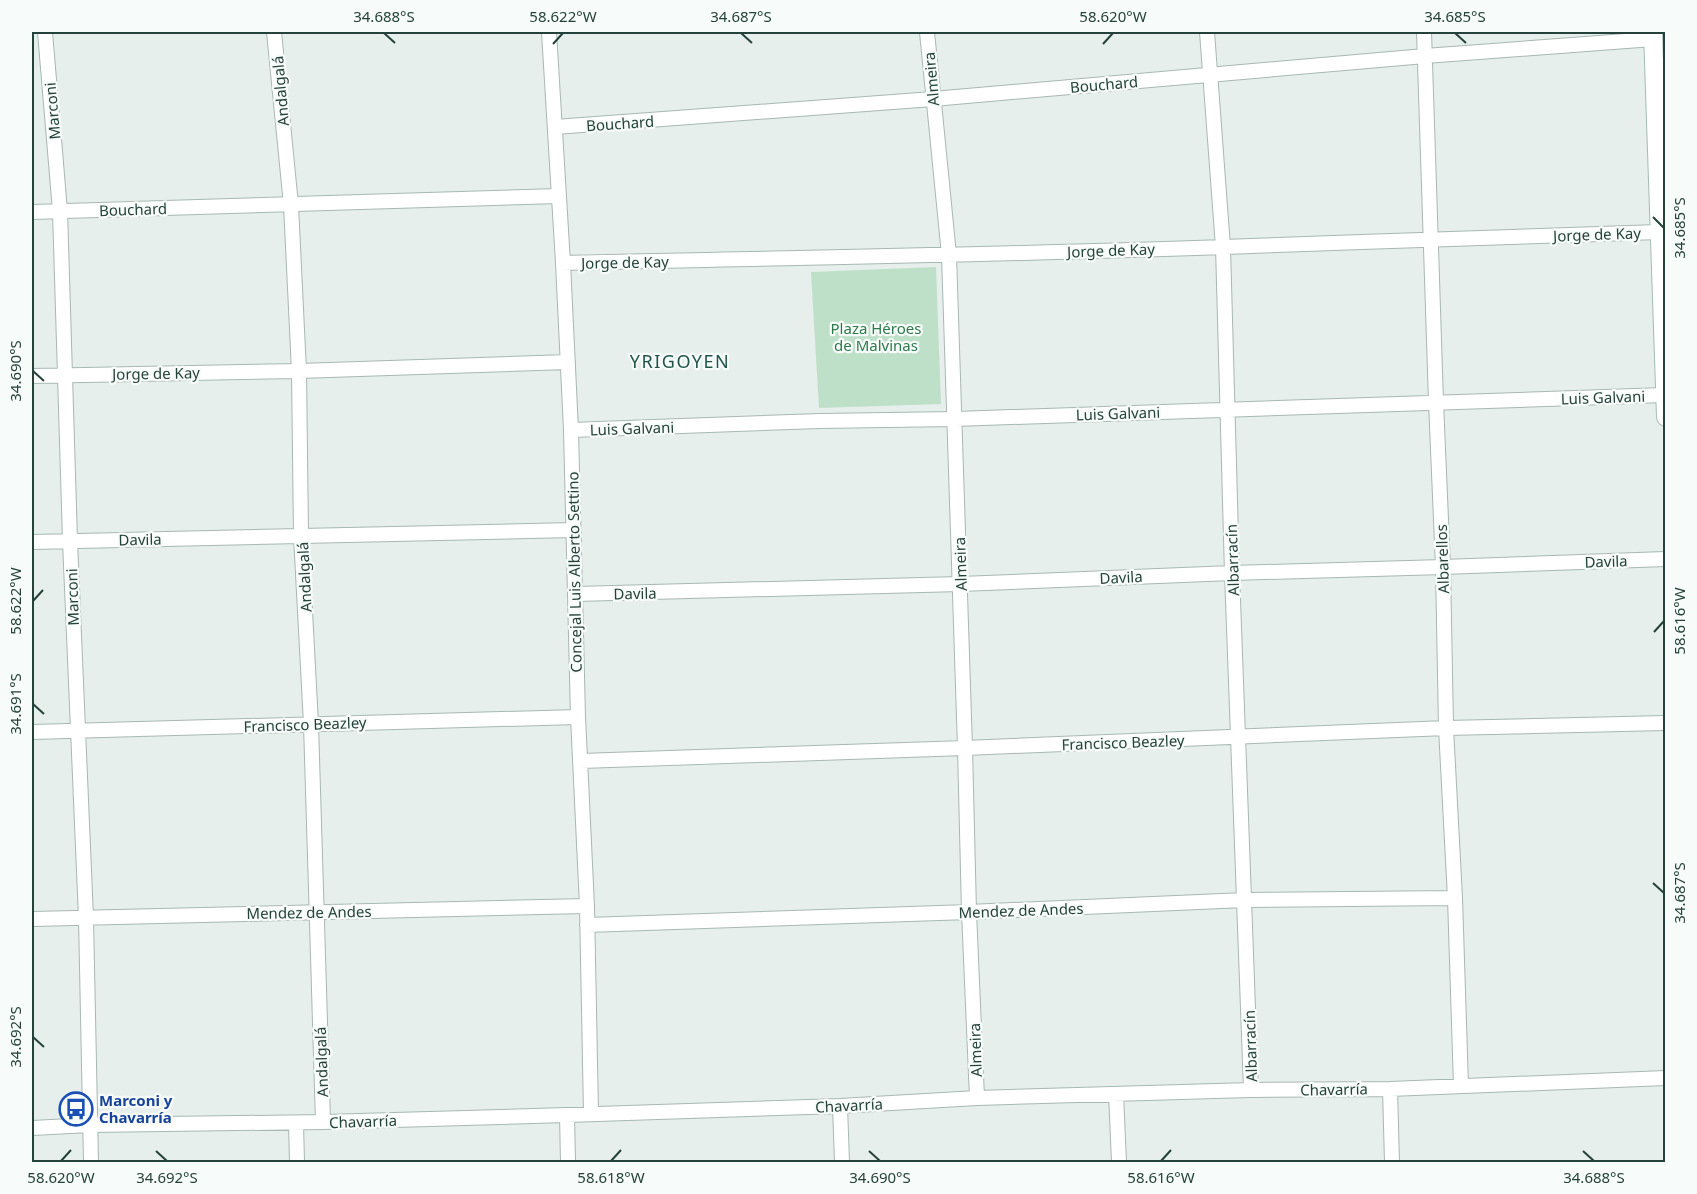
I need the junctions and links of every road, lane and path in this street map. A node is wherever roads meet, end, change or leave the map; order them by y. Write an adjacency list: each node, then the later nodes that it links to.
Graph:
1 (45, 32): 14 (street, Marconi)
2 (274, 32): 13 (street, Andalgalá)
3 (549, 32): 11 (street, Concejal Luis Alberto Settino)
4 (927, 32): 10 (street, Almeira)
5 (1207, 32): 9 (street, Albarracín)
6 (1424, 32): 8 (street, Albarellos)
7 (1656, 44): 8 (street, Bouchard); 16 (street)
8 (1425, 56): 9 (street, Bouchard); 17 (street, Albarellos)
9 (1211, 75): 10 (street, Bouchard); 18 (street, Albarracín)
10 (933, 99): 11 (street, Bouchard); 19 (street, Almeira)
11 (555, 127): 12 (street, Concejal Luis Alberto Settino)
12 (559, 196): 13 (street, Bouchard); 21 (street, Concejal Luis Alberto Settino)
13 (291, 205): 14 (street, Bouchard); 23 (street, Andalgalá)
14 (60, 211): 15 (street, Bouchard); 24 (street, Marconi)
15 (32, 212)
16 (1659, 232): 17 (street, Jorge de Kay); 20 (street)
17 (1431, 239): 18 (street, Jorge de Kay); 27 (street, Albarellos)
18 (1223, 247): 19 (street, Jorge de Kay); 28 (street, Albarracín)
19 (949, 255): 21 (street, Jorge de Kay); 30 (street, Almeira)
20 (1663, 255): 26 (street)
21 (563, 263): 22 (street, Concejal Luis Alberto Settino)
22 (568, 362): 23 (street, Jorge de Kay); 31 (street, Concejal Luis Alberto Settino)
23 (299, 371): 24 (street, Jorge de Kay); 33 (street, Andalgalá)
24 (65, 375): 25 (street, Jorge de Kay); 34 (street, Marconi)
25 (32, 376)
26 (1664, 395): 27 (street, Luis Galvani); 29 (street)
27 (1436, 402): 28 (street, Luis Galvani); 37 (street, Albarellos)
28 (1227, 410): 30 (street, Luis Galvani); 38 (street, Albarracín)
29 (1665, 417)
30 (956, 419): 31 (street, Luis Galvani); 39 (street, Almeira)
31 (571, 430): 32 (street, Concejal Luis Alberto Settino)
32 (573, 530): 33 (street, Davila); 40 (street, Concejal Luis Alberto Settino)
33 (302, 536): 34 (street, Davila); 42 (street, Andalgalá)
34 (70, 541): 35 (street, Davila); 45 (street, Marconi)
35 (32, 542)
36 (1665, 559): 37 (street, Davila)
37 (1443, 567): 38 (street, Davila); 44 (street, Albarellos)
38 (1232, 573): 39 (street, Davila); 47 (street, Albarracín)
39 (960, 584): 40 (street, Davila); 48 (street, Almeira)
40 (576, 594): 41 (street, Concejal Luis Alberto Settino)
41 (578, 717): 42 (street, Francisco Beazley); 49 (street, Concejal Luis Alberto Settino)
42 (311, 723): 45 (street, Francisco Beazley); 53 (street, Andalgalá)
43 (1665, 723): 44 (street, Francisco Beazley)
44 (1446, 728): 47 (street, Francisco Beazley); 50 (street, Albarellos)
45 (77, 730): 46 (street, Francisco Beazley); 55 (street, Marconi)
46 (32, 732)
47 (1238, 738): 48 (street, Francisco Beazley); 51 (street, Albarracín)
48 (965, 748): 49 (street, Francisco Beazley); 54 (street, Almeira)
49 (580, 761): 52 (street, Concejal Luis Alberto Settino)
50 (1455, 898): 51 (street, Mendez de Andes); 59 (street, Albarellos)
51 (1245, 900): 54 (street, Mendez de Andes); 61 (street, Albarracín)
52 (587, 906): 53 (street, Mendez de Andes); 57 (street, Concejal Luis Alberto Settino)
53 (316, 912): 55 (street, Mendez de Andes); 67 (street, Andalgalá)
54 (969, 912): 57 (street, Mendez de Andes); 63 (street, Almeira)
55 (86, 918): 56 (street, Mendez de Andes); 69 (street, Marconi)
56 (32, 919)
57 (587, 925): 65 (street, Concejal Luis Alberto Settino)
58 (1665, 1078): 59 (street, Chavarría)
59 (1461, 1086): 60 (street, Chavarría)
60 (1390, 1089): 61 (street, Chavarría); 76 (street)
61 (1251, 1090): 62 (street, Chavarría)
62 (1116, 1094): 63 (street, Chavarría); 75 (street)
63 (977, 1098): 64 (street, Chavarría)
64 (840, 1106): 65 (street, Chavarría); 74 (street)
65 (591, 1113): 66 (street, Chavarría)
66 (567, 1115): 67 (street, Chavarría); 73 (street)
67 (323, 1122): 68 (street, Chavarría)
68 (296, 1123): 69 (street, Chavarría); 72 (street)
69 (90, 1125): 70 (street, Chavarría); 71 (street, Marconi)
70 (32, 1128)
71 (91, 1162)
72 (297, 1162)
73 (568, 1162)
74 (842, 1162)
75 (1119, 1162)
76 (1392, 1162)

